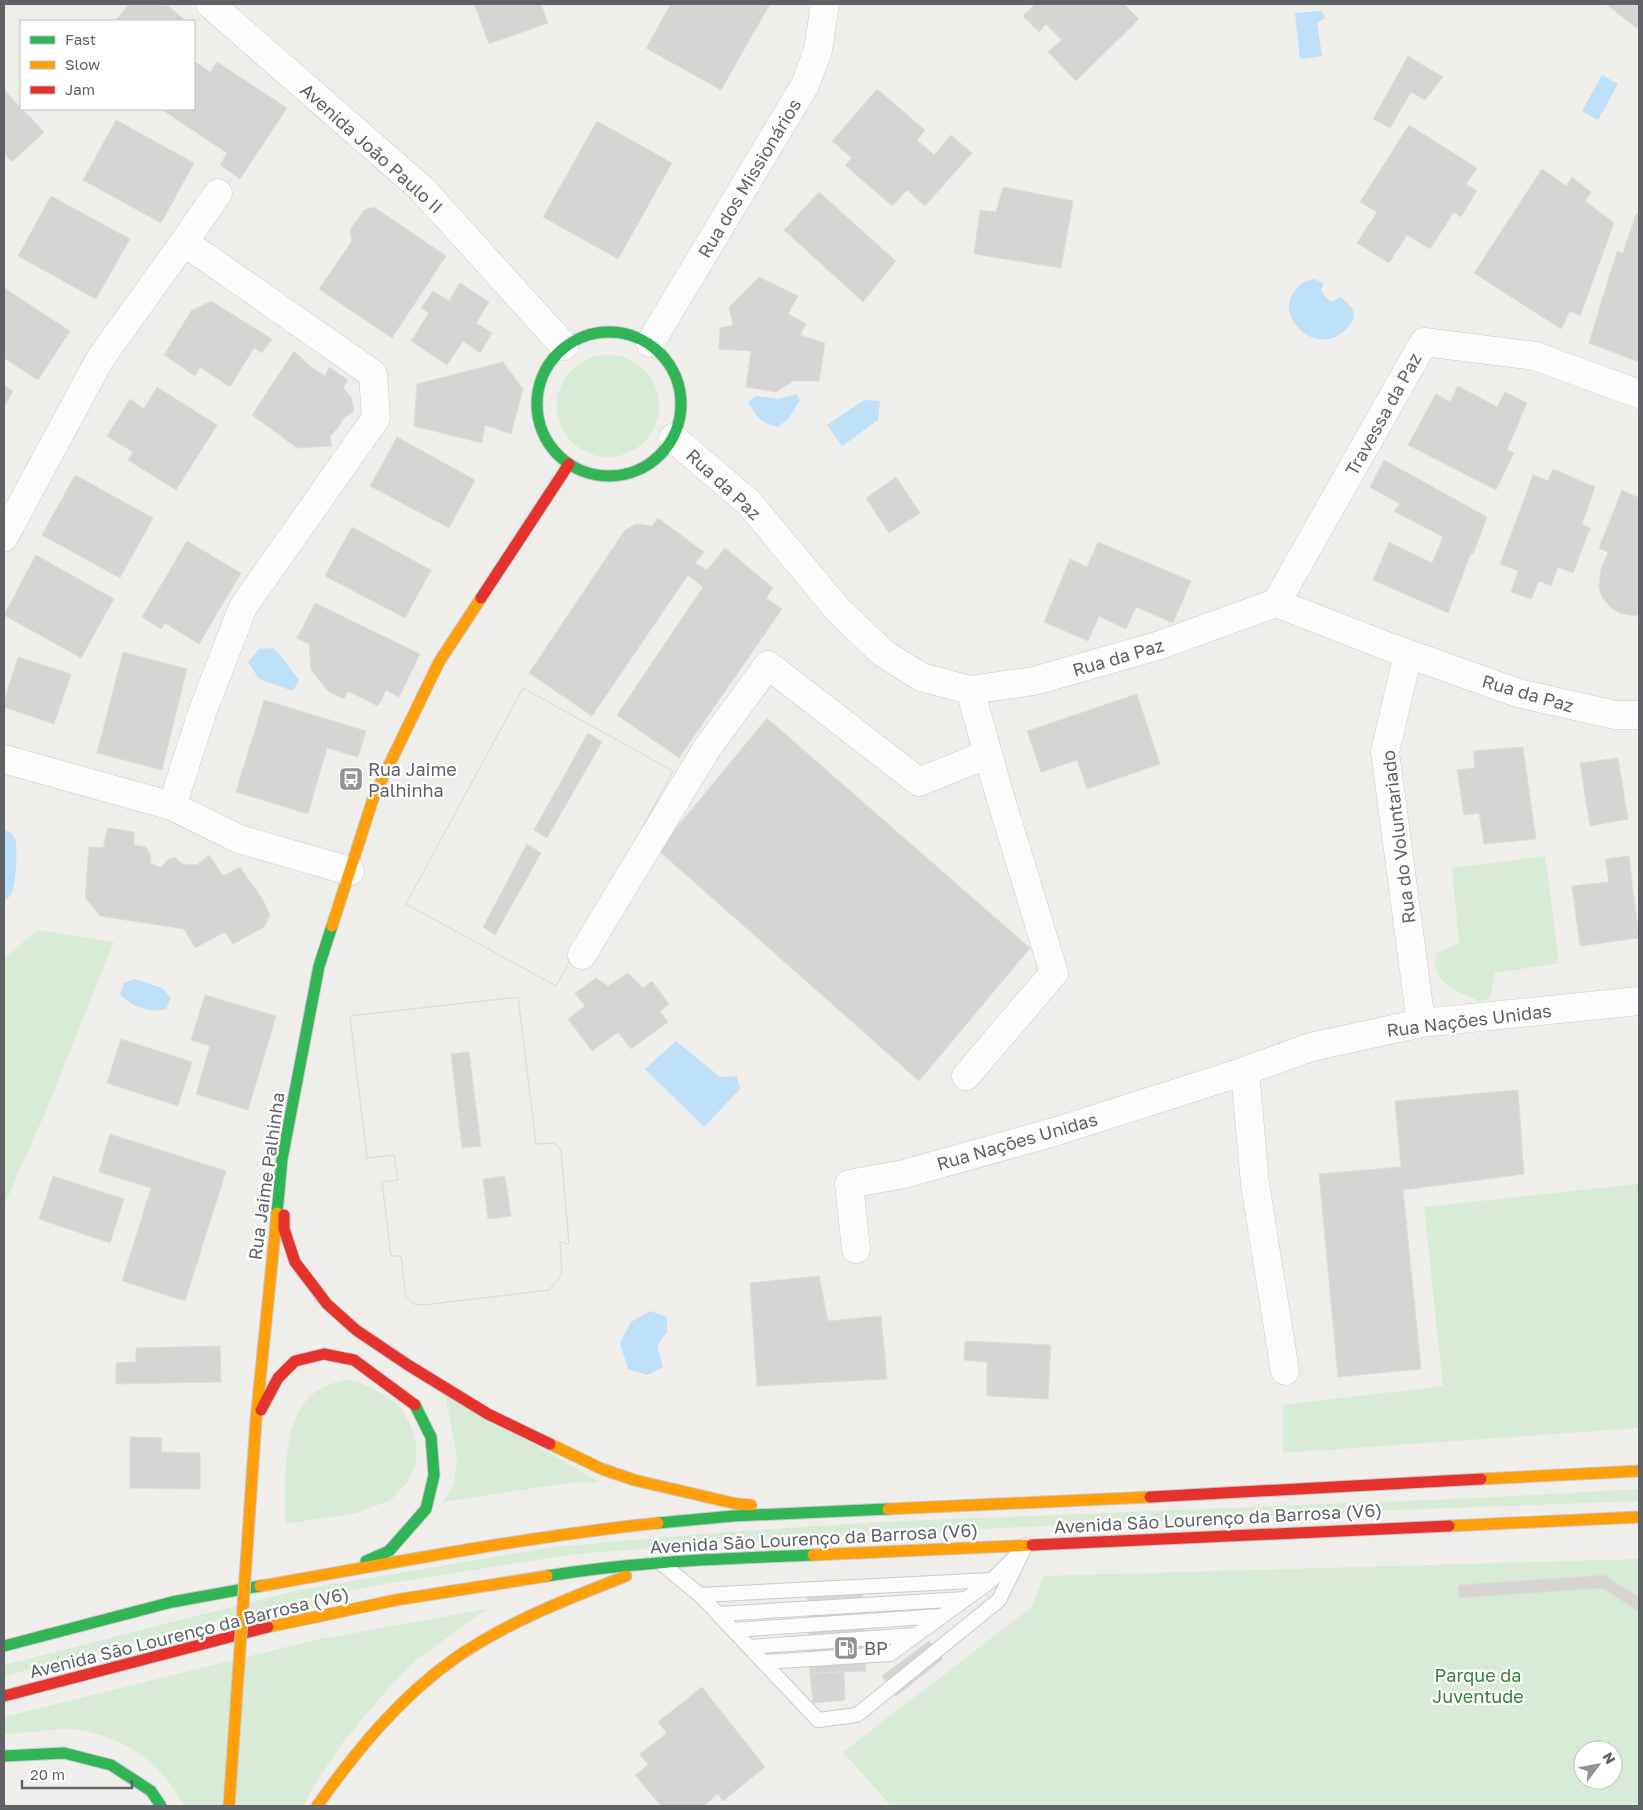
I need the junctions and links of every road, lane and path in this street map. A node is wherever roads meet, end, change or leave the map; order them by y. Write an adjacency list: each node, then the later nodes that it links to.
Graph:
1 (210, 4): 6 (street, Avenida João Paulo II)
2 (825, 4): 5 (street, Rua dos Missionários)
3 (218, 193): 4 (street)
4 (184, 242): 10 (street); 17 (street)
5 (650, 343): 6 (street); 8 (street)
6 (564, 346): 9 (street)
7 (1639, 394): 11 (street, Travessa da Paz)
8 (673, 438): 9 (street); 13 (street, Rua da Paz)
9 (569, 464): 18 (street, Rua Jaime Palhinha)
10 (4, 537)
11 (1276, 603): 12 (street, Rua da Paz); 13 (street, Rua da Paz)
12 (1408, 654): 14 (street, Rua da Paz); 21 (street, Rua do Voluntariado)
13 (970, 690): 15 (street)
14 (1639, 715)
15 (988, 754): 19 (street); 23 (street)
16 (4, 759): 17 (street)
17 (172, 806): 18 (street)
18 (350, 871): 24 (street, Rua Jaime Palhinha)
19 (582, 955)
20 (1639, 1000): 21 (street, Rua Nações Unidas)
21 (1422, 1023): 22 (street, Rua Nações Unidas)
22 (1245, 1071): 25 (street, Rua Nações Unidas); 26 (street)
23 (966, 1076)
24 (282, 1159): 27 (street, Rua Jaime Palhinha); 29 (street)
25 (856, 1249)
26 (1285, 1372)
27 (256, 1420): 33 (street); 47 (street, Rua Jaime Palhinha, bridge)
28 (1639, 1471): 29 (street, Avenida São Lourenço da Barrosa (V6))
29 (845, 1511): 33 (street, Avenida São Lourenço da Barrosa (V6))
30 (1639, 1517): 31 (street, Avenida São Lourenço da Barrosa (V6))
31 (1026, 1544): 32 (street, Avenida São Lourenço da Barrosa (V6)); 34 (lane); 43 (lane)
32 (661, 1563): 35 (lane); 44 (street, Avenida São Lourenço da Barrosa (V6)); 48 (street)
33 (342, 1571): 41 (street, Avenida São Lourenço da Barrosa (V6))
34 (992, 1580): 35 (lane); 36 (lane)
35 (700, 1594): 37 (lane)
36 (966, 1599): 37 (lane); 38 (lane)
37 (718, 1614): 39 (lane)
38 (942, 1616): 39 (lane); 40 (lane)
39 (733, 1630): 42 (lane)
40 (915, 1635): 42 (lane); 43 (lane)
41 (4, 1646)
42 (749, 1647): 43 (lane)
43 (763, 1662)
44 (4, 1696)
45 (4, 1756): 46 (street)
46 (161, 1806)
47 (229, 1806)
48 (317, 1806)

